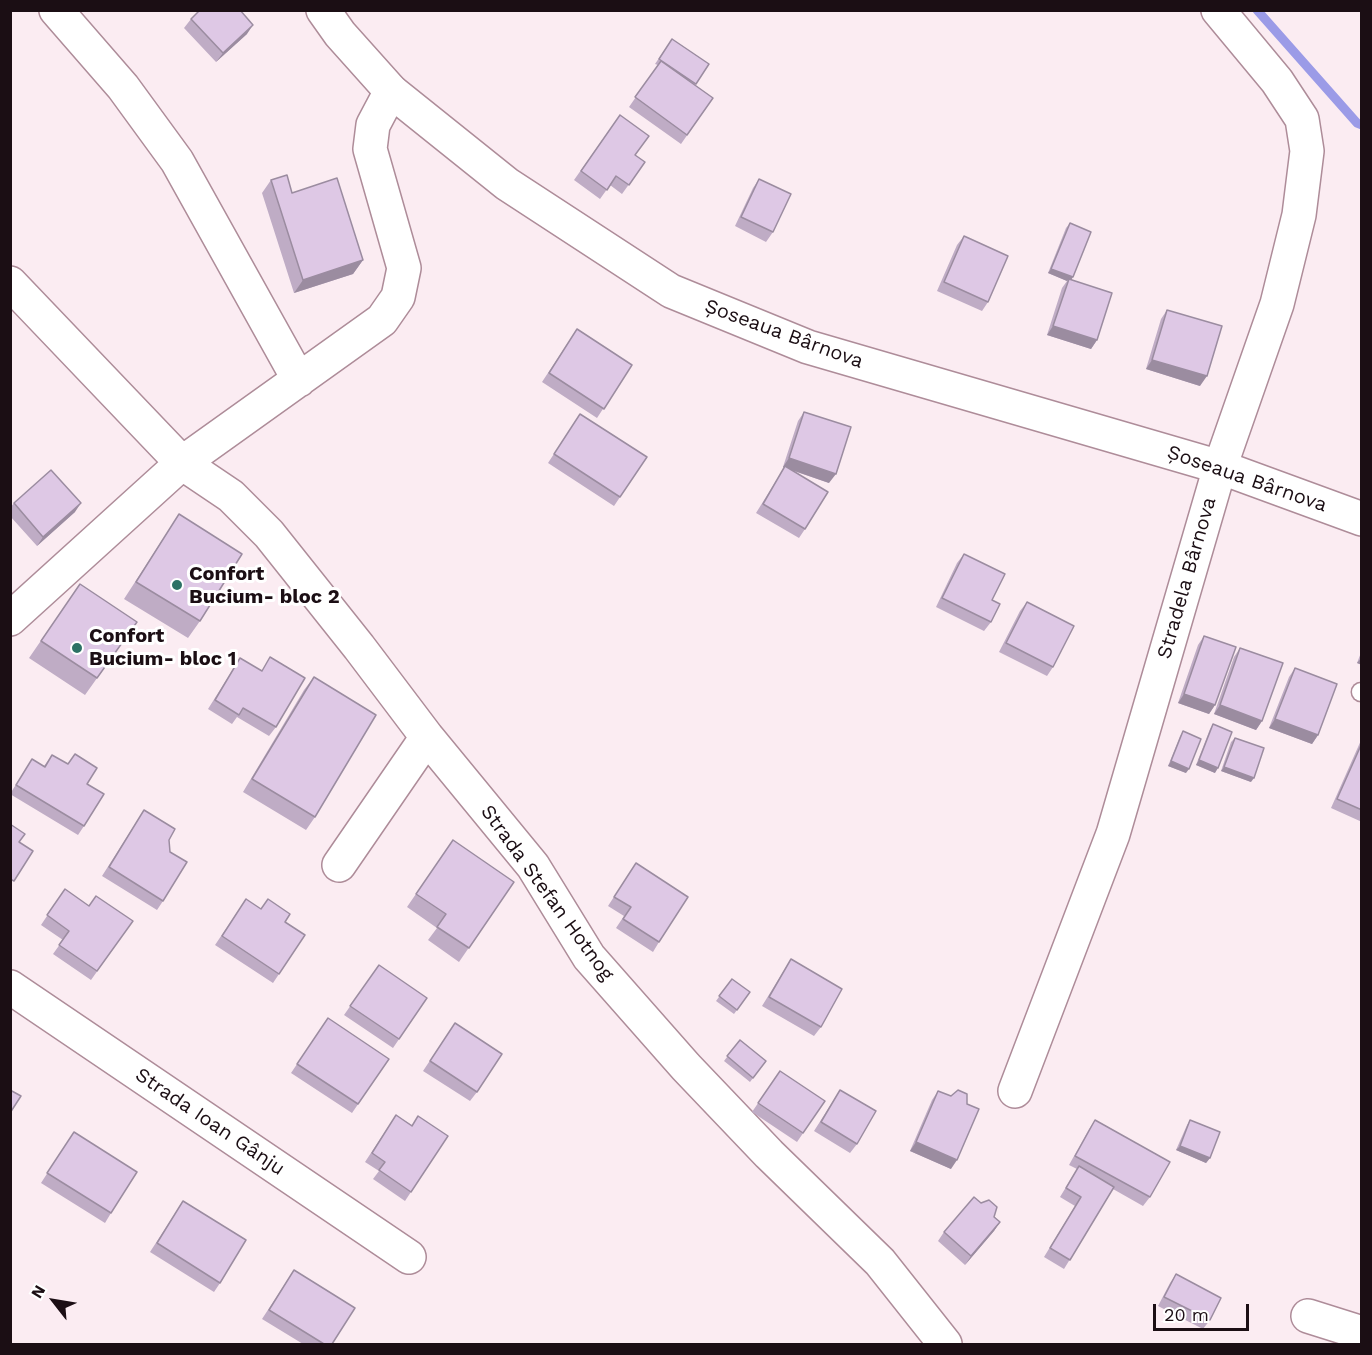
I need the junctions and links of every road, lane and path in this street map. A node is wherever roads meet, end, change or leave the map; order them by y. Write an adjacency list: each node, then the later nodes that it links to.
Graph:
1 (56, 10): 6 (street)
2 (323, 10): 4 (street, Șoseaua Bârnova)
3 (1218, 10): 8 (street, Stradela Bârnova)
4 (391, 91): 6 (street); 8 (street, Șoseaua Bârnova)
5 (10, 283): 7 (street, Strada Stefan Hotnog)
6 (299, 380): 7 (street)
7 (182, 463): 10 (street); 11 (street, Strada Stefan Hotnog)
8 (1220, 467): 9 (street, Șoseaua Bârnova); 14 (street, Stradela Bârnova)
9 (1362, 519)
10 (10, 619)
11 (427, 737): 12 (street); 18 (street, Strada Stefan Hotnog)
12 (339, 865)
13 (10, 987): 15 (street, Strada Ioan Gânju)
14 (1015, 1091)
15 (409, 1257)
16 (1308, 1316): 17 (street)
17 (1362, 1333)
18 (945, 1344)

